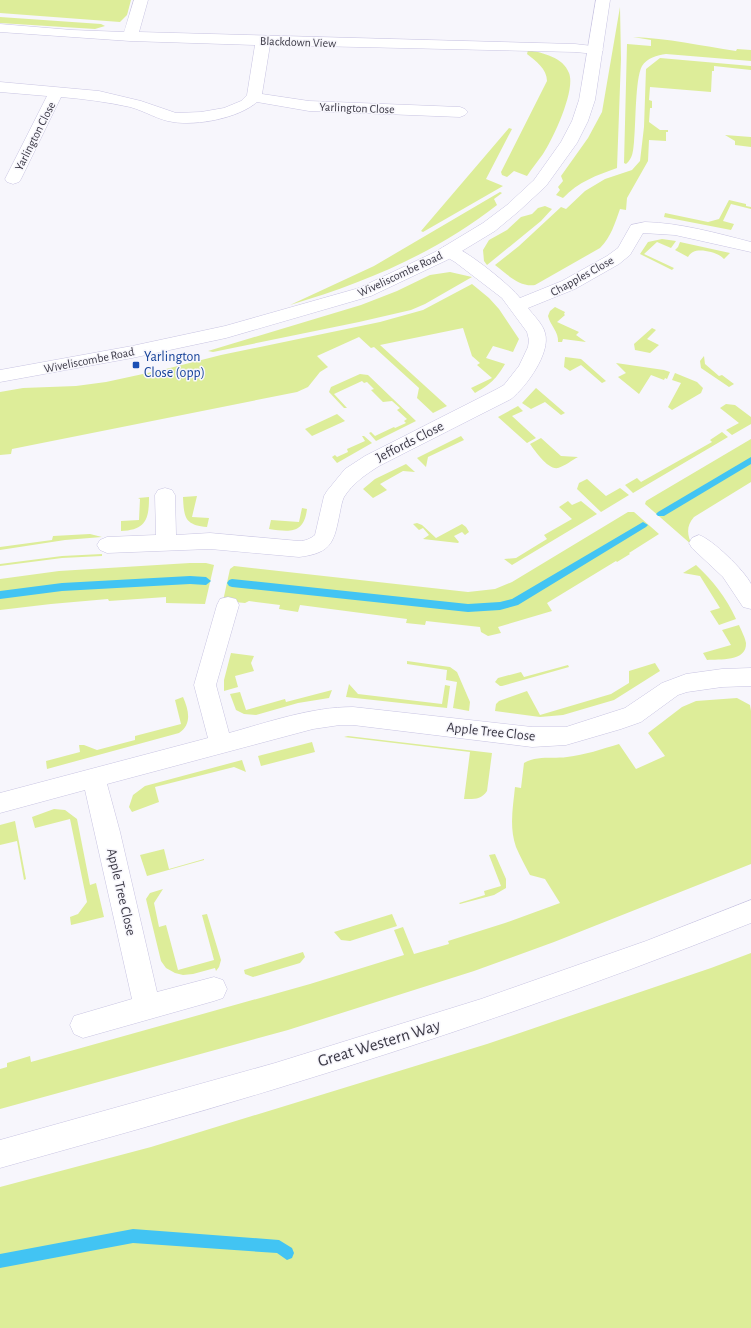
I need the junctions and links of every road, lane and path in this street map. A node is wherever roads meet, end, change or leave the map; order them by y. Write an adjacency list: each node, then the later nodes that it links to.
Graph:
1 (141, 0): 4 (street)
2 (603, 0): 6 (street, Wiveliscombe Road)
3 (0, 28): 4 (street, Blackdown View)
4 (130, 37): 5 (street, Blackdown View)
5 (263, 41): 6 (street, Blackdown View); 9 (street)
6 (596, 50): 13 (street, Wiveliscombe Road)
7 (0, 87): 8 (street, Yarlington Close)
8 (56, 92): 9 (street, Yarlington Close); 11 (street, Yarlington Close)
9 (254, 97): 10 (street, Yarlington Close)
10 (460, 112)
11 (13, 179)
12 (751, 247): 14 (street, Chapples Close)
13 (449, 251): 14 (street, Jeffords Close); 15 (street, Wiveliscombe Road)
14 (517, 305): 17 (street, Jeffords Close)
15 (0, 376)
16 (165, 495): 17 (street)
17 (166, 542): 19 (street, Jeffords Close)
18 (699, 543): 20 (street)
19 (107, 545)
20 (751, 601)
21 (228, 605): 23 (street)
22 (751, 677): 23 (street, Apple Tree Close)
23 (222, 744): 24 (street, Apple Tree Close)
24 (94, 778): 25 (street, Apple Tree Close); 28 (street, Apple Tree Close)
25 (0, 803)
26 (751, 911): 30 (street, Great Western Way)
27 (214, 989): 28 (street)
28 (147, 1007): 29 (street)
29 (83, 1025)
30 (0, 1154)

